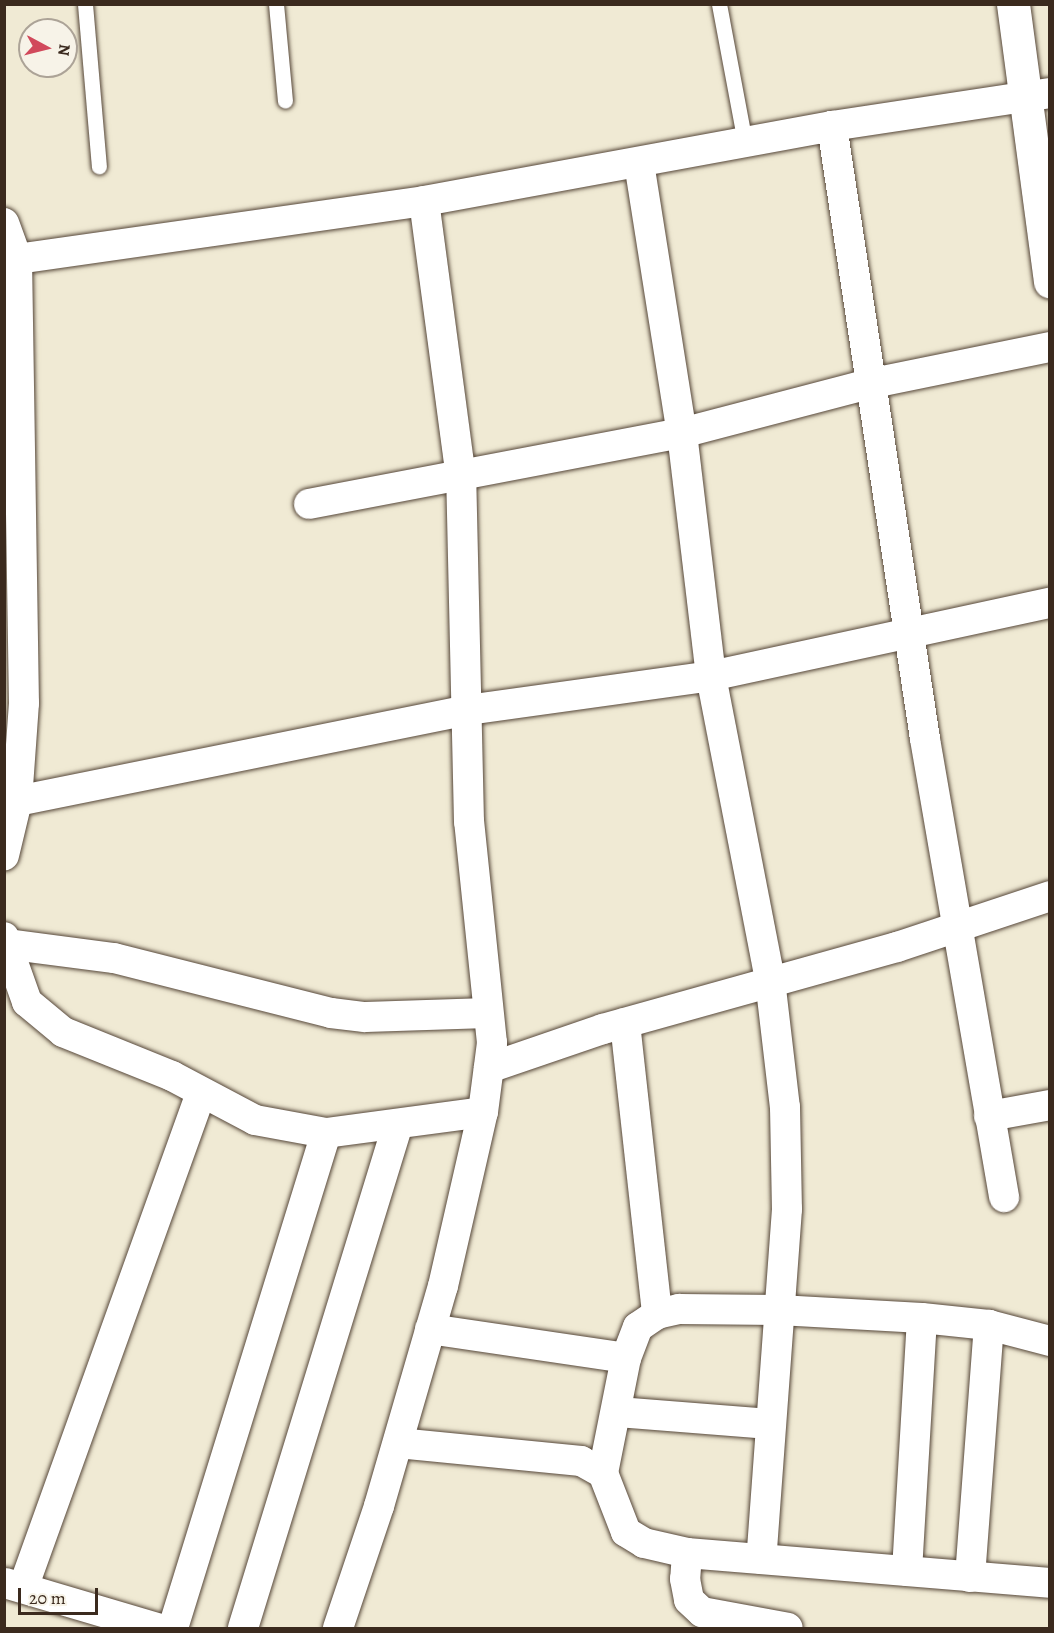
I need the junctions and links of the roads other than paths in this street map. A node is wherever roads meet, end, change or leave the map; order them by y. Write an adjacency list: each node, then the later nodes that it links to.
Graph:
1 (85, 4): 10 (lane)
2 (276, 4): 6 (lane)
3 (719, 4): 8 (lane)
4 (1012, 4): 5 (main road)
5 (1037, 96): 7 (street); 14 (main road)
6 (285, 100)
7 (832, 126): 8 (street); 16 (street)
8 (745, 143): 9 (street)
9 (639, 163): 11 (street); 18 (street)
10 (99, 166)
11 (424, 201): 13 (street); 19 (street)
12 (4, 223): 13 (street)
13 (17, 259): 17 (street)
14 (1050, 282)
15 (1050, 347): 16 (street)
16 (873, 382): 18 (street); 23 (street)
17 (11, 416): 21 (street)
18 (682, 433): 19 (street); 24 (street)
19 (461, 478): 20 (street); 25 (street)
20 (309, 504)
21 (14, 584): 26 (street)
22 (1050, 603): 23 (street)
23 (912, 634): 24 (street); 29 (street)
24 (711, 676): 25 (street); 31 (street)
25 (467, 710): 26 (street); 32 (street)
26 (11, 798): 27 (street)
27 (4, 855)
28 (1050, 896): 29 (street)
29 (958, 927): 31 (street); 38 (street)
30 (5, 940): 32 (street); 35 (street)
31 (770, 980): 33 (street); 42 (street)
32 (488, 1013): 34 (street)
33 (625, 1023): 34 (street); 43 (street)
34 (489, 1068): 37 (street)
35 (201, 1093): 40 (street); 58 (street)
36 (1050, 1105): 38 (street)
37 (483, 1112): 39 (street); 46 (street)
38 (989, 1116): 41 (street)
39 (398, 1124): 40 (street); 61 (street)
40 (326, 1133): 60 (street)
41 (1004, 1197)
42 (779, 1310): 43 (street); 44 (street); 50 (street)
43 (657, 1314): 48 (street)
44 (922, 1318): 45 (street); 55 (street)
45 (989, 1325): 47 (street); 56 (street)
46 (430, 1329): 48 (street); 51 (street)
47 (1050, 1341)
48 (626, 1358): 49 (street)
49 (617, 1412): 50 (street); 52 (street)
50 (771, 1424): 54 (street)
51 (398, 1443): 52 (street); 62 (street)
52 (603, 1473): 53 (street)
53 (687, 1553): 54 (street); 63 (street)
54 (761, 1559): 55 (street)
55 (907, 1571): 56 (street)
56 (970, 1577): 57 (street)
57 (1050, 1583)
58 (14, 1585): 59 (street)
59 (157, 1629)
60 (173, 1629)
61 (243, 1629)
62 (338, 1629)
63 (788, 1629)

